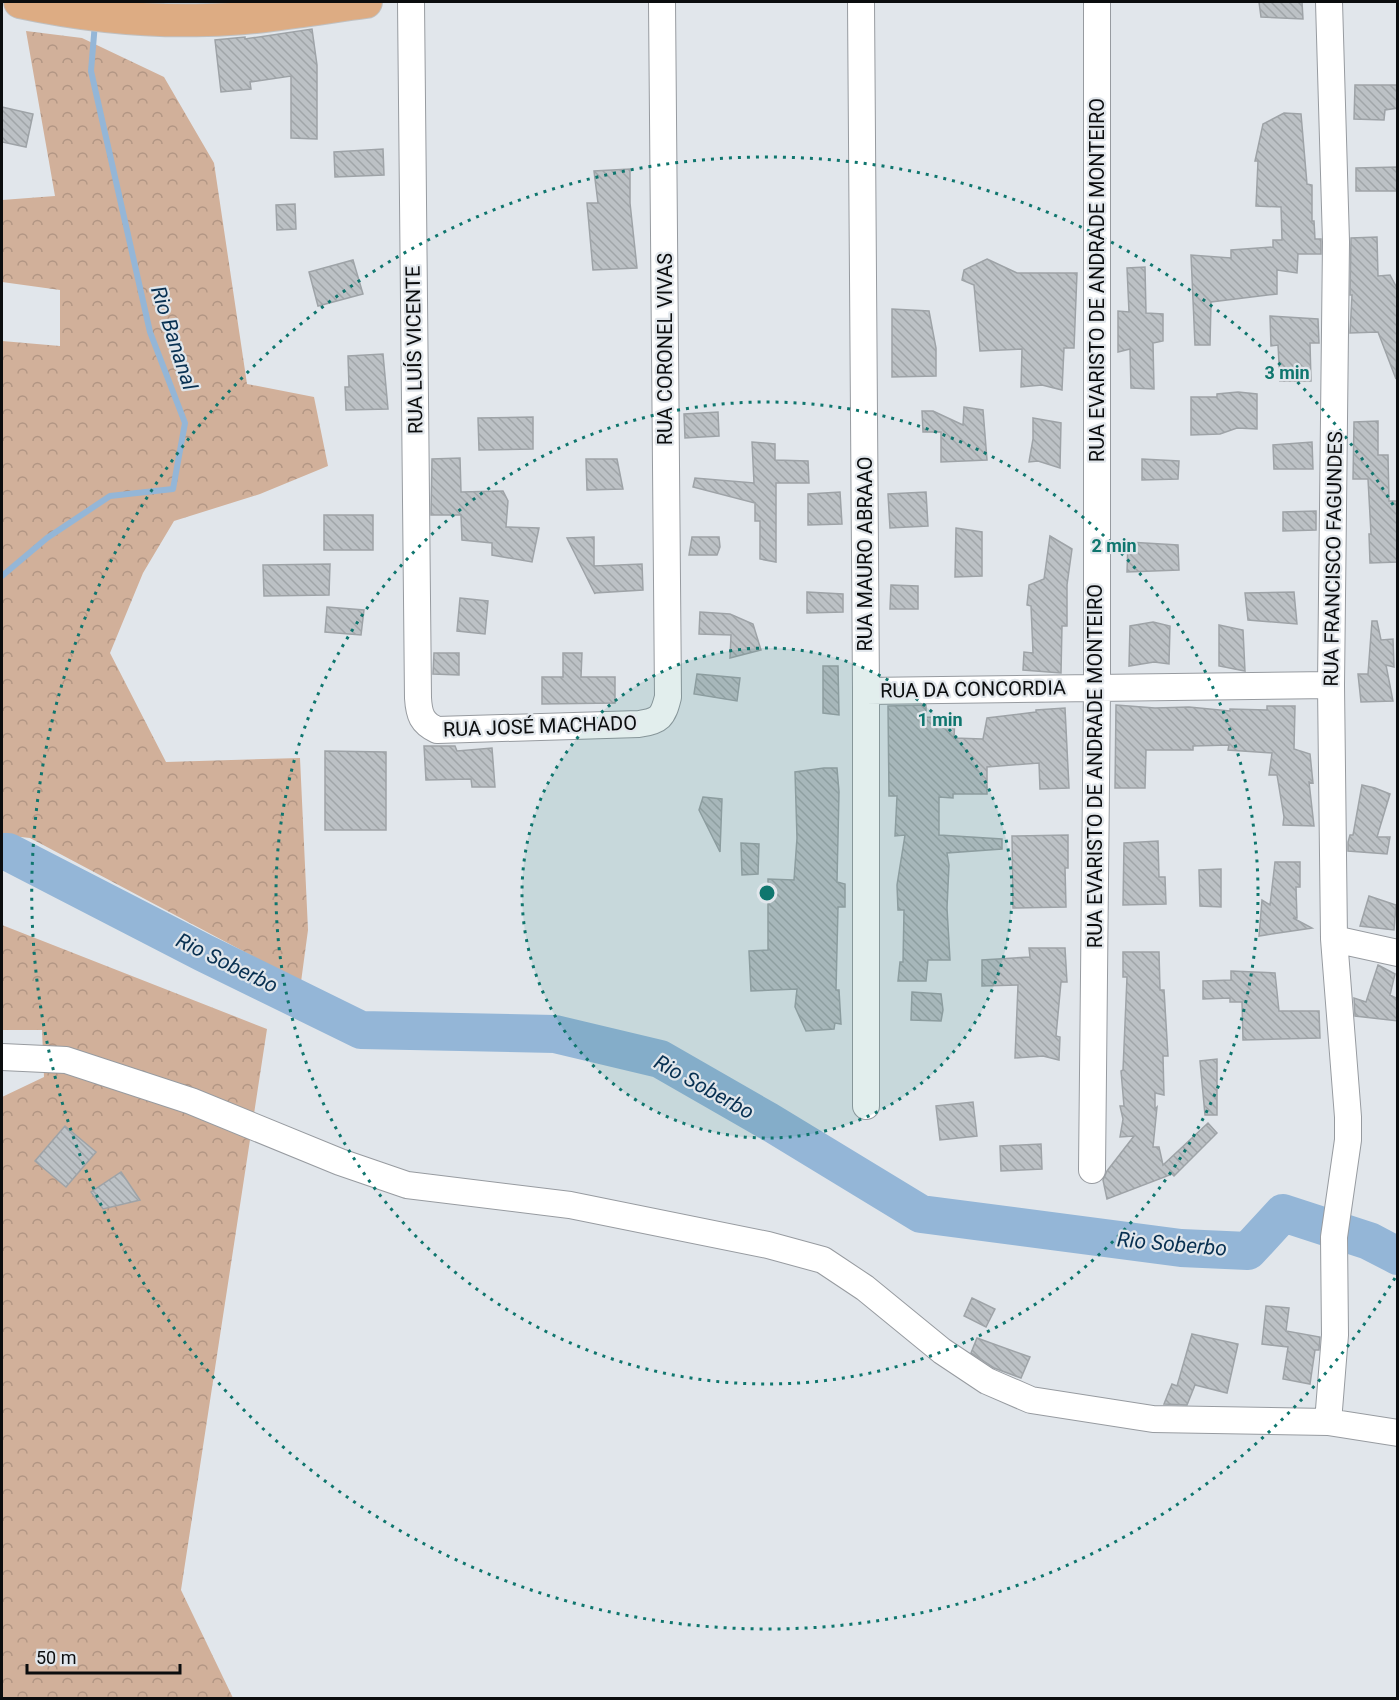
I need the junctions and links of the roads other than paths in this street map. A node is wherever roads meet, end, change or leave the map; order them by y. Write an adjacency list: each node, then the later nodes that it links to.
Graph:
1 (20, 2): 8 (main road)
2 (366, 2): 8 (main road)
3 (411, 2): 13 (street, RUA LUÍS VICENTE)
4 (662, 2): 12 (street, RUA CORONEL VIVAS)
5 (861, 2): 11 (street, RUA MAURO ABRAAO)
6 (1096, 2): 10 (street, RUA EVARISTO DE ANDRADE MONTEIRO)
7 (1329, 2): 9 (street, RUA FRANCISCO FAGUNDES)
8 (148, 13)
9 (1331, 686): 10 (street, RUA DA CONCORDIA); 14 (street, RUA FRANCISCO FAGUNDES)
10 (1097, 687): 11 (street, RUA DA CONCORDIA); 18 (street, RUA EVARISTO DE ANDRADE MONTEIRO)
11 (866, 691): 17 (street, RUA MAURO ABRAAO)
12 (668, 697): 13 (street, RUA JOSÉ MACHADO)
13 (418, 698)
14 (1334, 939): 15 (street); 19 (street, RUA FRANCISCO FAGUNDES)
15 (1398, 953)
16 (2, 1057): 19 (street)
17 (866, 1106)
18 (1092, 1170)
19 (1328, 1422): 20 (street)
20 (1398, 1433)

